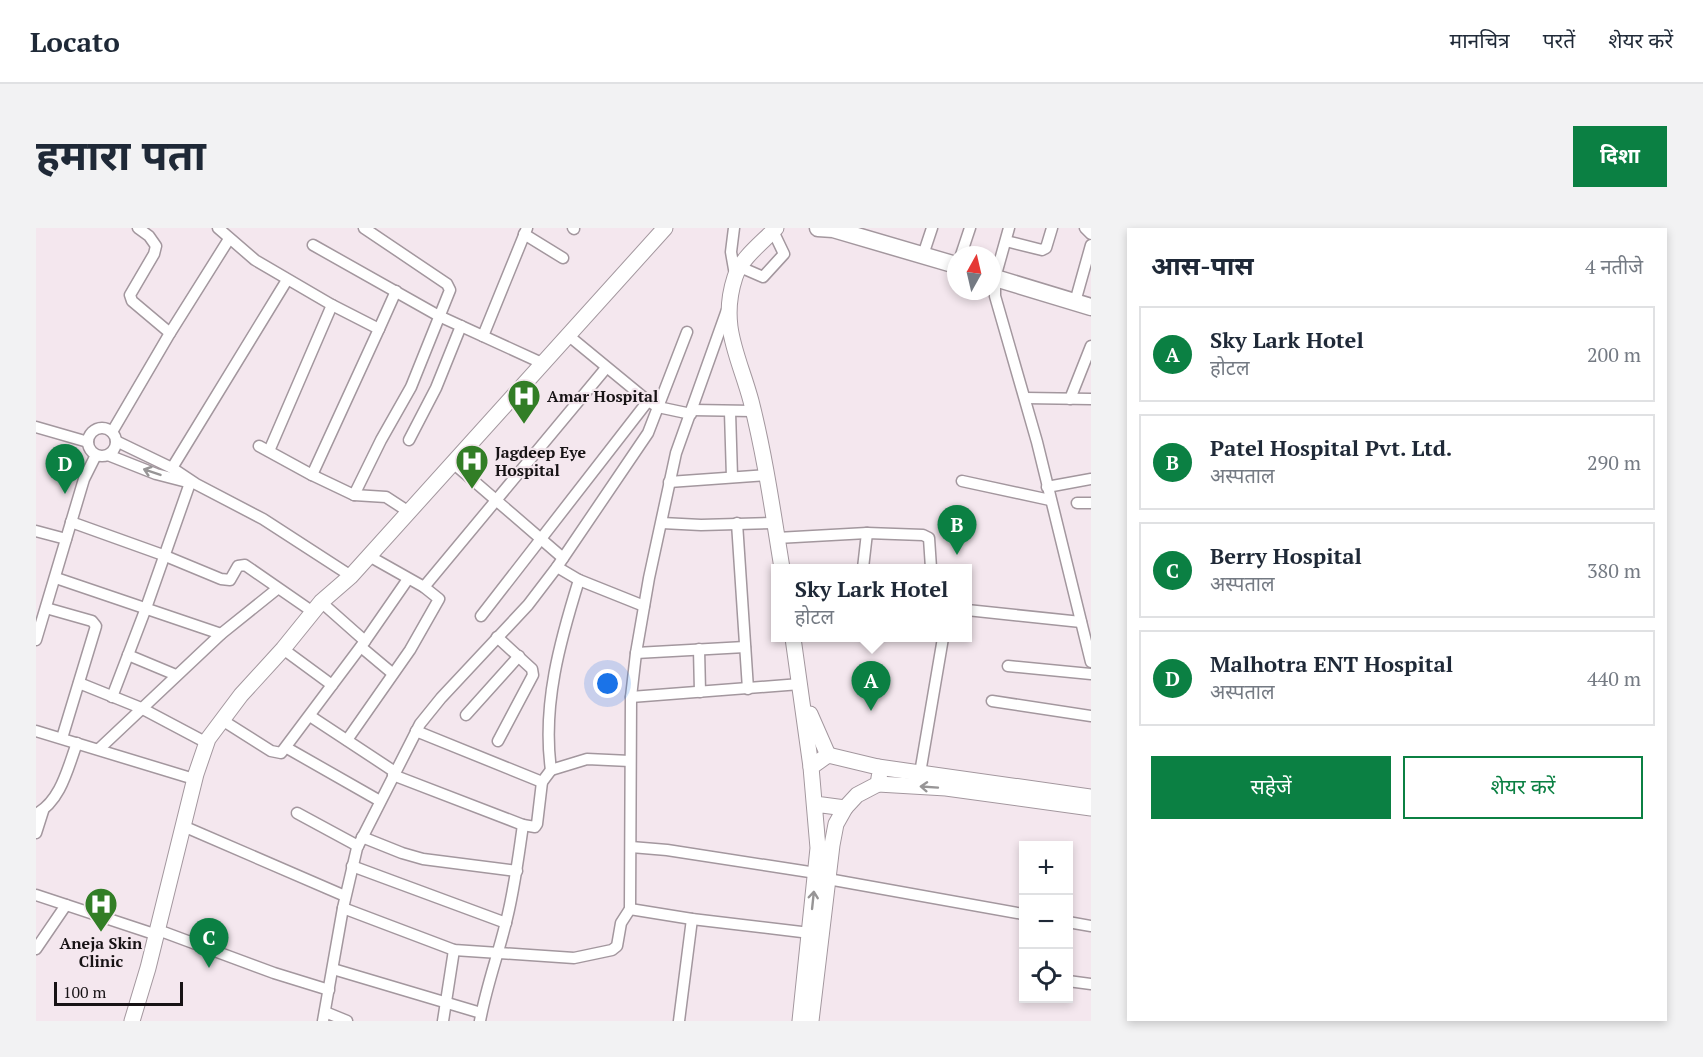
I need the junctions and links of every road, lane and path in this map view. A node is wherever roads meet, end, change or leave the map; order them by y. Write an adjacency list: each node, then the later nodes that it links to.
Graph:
1 (138, 228): 38 (street)
2 (364, 228): 34 (street)
3 (665, 228): 40 (street)
4 (734, 228): 25 (street)
5 (818, 228): 6 (main road)
6 (832, 228): 21 (main road)
7 (932, 228): 21 (street)
8 (970, 228): 20 (street)
9 (1009, 228): 17 (street)
10 (1052, 228): 17 (street)
11 (1085, 228): 15 (street)
12 (220, 229): 16 (street)
13 (775, 230): 25 (street); 25 (street)
14 (526, 231): 23 (street); 39 (street)
15 (1091, 234)
16 (230, 239): 27 (street); 38 (street)
17 (1006, 240): 22 (street)
18 (313, 245): 28 (street)
19 (1091, 245): 31 (street)
20 (964, 246)
21 (923, 255): 24 (main road)
22 (1001, 255)
23 (563, 258)
24 (947, 262)
25 (737, 272): 29 (street)
26 (1001, 279): 31 (main road)
27 (287, 280): 32 (street); 59 (street)
28 (396, 291): 34 (street); 36 (street)
29 (732, 295): 49 (street); 50 (street)
30 (996, 300): 44 (street)
31 (1075, 302): 33 (main road)
32 (332, 305): 36 (street); 60 (street)
33 (1091, 307)
34 (439, 316): 35 (street); 68 (street)
35 (461, 326): 39 (street); 54 (street)
36 (379, 328): 60 (street)
37 (687, 332): 48 (street)
38 (170, 333): 53 (street)
39 (483, 336): 42 (street)
40 (569, 336): 42 (street); 43 (street)
41 (1091, 346): 45 (street)
42 (544, 364): 58 (street)
43 (606, 368): 47 (street); 70 (street)
44 (1025, 398): 45 (street); 67 (street)
45 (1070, 399): 46 (street)
46 (1091, 399)
47 (648, 401): 48 (street); 80 (street)
48 (658, 407): 50 (street); 84 (street)
49 (753, 411): 51 (street); 61 (street)
50 (692, 412): 51 (street); 65 (street)
51 (730, 412): 62 (street)
52 (36, 427): 55 (street)
53 (114, 436): 55 (street); 57 (street); 59 (street)
54 (409, 440)
55 (88, 442): 56 (street)
56 (96, 455): 57 (street); 74 (street)
57 (108, 455): 66 (street, one-way to 57)
58 (453, 463): 70 (street); 73 (street)
59 (172, 468): 66 (street)
60 (312, 475): 68 (street)
61 (766, 475): 62 (street); 77 (street)
62 (732, 477): 65 (street)
63 (1091, 479): 67 (street)
64 (962, 481): 69 (street)
65 (669, 482): 75 (street)
66 (193, 483): 82 (street); 88 (street)
67 (1047, 487): 69 (street)
68 (354, 495): 73 (street)
69 (1050, 500): 100 (street)
70 (496, 501): 80 (street); 92 (street)
71 (1077, 503): 72 (street)
72 (1091, 503)
73 (409, 512): 83 (street)
74 (71, 522): 81 (street); 82 (street)
75 (662, 523): 76 (street); 94 (street)
76 (736, 523): 77 (street); 107 (street)
77 (776, 530): 79 (street); 85 (street)
78 (36, 531): 81 (street)
79 (867, 533): 86 (street); 87 (street)
80 (540, 538): 84 (street); 99 (street)
81 (66, 539): 89 (street)
82 (163, 555): 93 (street); 97 (street)
83 (369, 556): 88 (street); 90 (street)
84 (560, 563): 91 (street); 102 (street)
85 (781, 564)
86 (863, 564)
87 (931, 564)
88 (351, 576): 95 (street)
89 (56, 578): 96 (street); 97 (street)
90 (408, 579): 92 (street); 106 (street)
91 (579, 580): 94 (street); 144 (street)
92 (424, 587): 115 (street)
93 (278, 589): 95 (street); 101 (street)
94 (644, 606): 110 (street)
95 (317, 607): 106 (street); 108 (street)
96 (46, 608): 103 (street); 118 (street)
97 (146, 608): 101 (street); 111 (street)
98 (972, 611): 100 (street)
99 (481, 616)
100 (1082, 622): 113 (street)
101 (221, 634): 117 (street)
102 (497, 637): 112 (street); 132 (street)
103 (36, 640)
104 (794, 642): 121 (street)
105 (942, 642): 146 (street)
106 (363, 644): 115 (street); 119 (street)
107 (745, 647): 109 (street); 120 (street)
108 (283, 649): 119 (street); 130 (street)
109 (699, 649): 110 (street); 122 (street)
110 (636, 653): 124 (street)
111 (128, 655): 117 (street); 123 (street)
112 (519, 656): 127 (street); 135 (street)
113 (1090, 658)
114 (1008, 666): 116 (street)
115 (392, 673): 134 (street)
116 (1091, 674)
117 (176, 675): 126 (street)
118 (79, 683): 123 (street); 133 (street)
119 (332, 685): 128 (street)
120 (748, 689): 121 (street); 122 (street)
121 (801, 689): 140 (street); 142 (street)
122 (700, 692): 124 (street)
123 (112, 697): 126 (street)
124 (631, 697): 141 (street)
125 (992, 702): 129 (street)
126 (141, 708): 137 (street); 139 (street)
127 (466, 715)
128 (310, 716): 134 (street); 138 (street)
129 (1091, 716)
130 (222, 720): 137 (street); 138 (street)
131 (36, 731): 133 (street)
132 (416, 731): 145 (street); 148 (street)
133 (62, 738): 136 (street)
134 (347, 740): 145 (street)
135 (498, 741)
136 (77, 743): 139 (street); 155 (street)
137 (207, 743): 147 (street)
138 (287, 748): 151 (street)
139 (99, 749): 147 (street)
140 (828, 755): 142 (street); 143 (street)
141 (630, 761): 144 (street); 161 (street)
142 (811, 767): 152 (street)
143 (878, 767): 146 (street); 149 (street)
144 (551, 770): 148 (street)
145 (394, 773): 151 (street); 157 (street)
146 (920, 773): 150 (street)
147 (194, 779): 158 (street)
148 (542, 782): 157 (street)
149 (878, 784): 153 (street); 154 (street, one-way to 149)
150 (1091, 797)
151 (380, 801): 160 (street)
152 (815, 804): 153 (street); 164 (street)
153 (845, 808): 164 (street)
154 (1091, 808)
155 (39, 812): 159 (street)
156 (297, 813): 160 (street)
157 (523, 825): 163 (street)
158 (183, 826): 166 (street); 175 (street)
159 (36, 833)
160 (360, 842): 162 (street); 163 (street)
161 (631, 847): 164 (street); 169 (street)
162 (352, 866): 166 (street); 172 (street)
163 (517, 871): 172 (street)
164 (822, 876): 170 (street); 176 (street, one-way to 164); 192 (street)
165 (36, 895): 167 (street)
166 (345, 896): 168 (street)
167 (66, 906): 175 (street); 177 (street)
168 (343, 908): 178 (street); 180 (street)
169 (630, 909): 171 (street); 179 (street)
170 (1019, 913)
171 (692, 919): 176 (street); 190 (street)
172 (506, 923): 179 (street)
173 (1073, 923): 174 (street)
174 (1091, 926)
175 (157, 933): 183 (street); 187 (street)
176 (810, 933): 191 (street)
177 (36, 949)
178 (454, 950): 179 (street); 184 (street)
179 (497, 954): 186 (street)
180 (333, 969): 183 (street); 184 (street)
181 (1073, 982): 182 (street)
182 (1091, 984)
183 (329, 990): 185 (street)
184 (447, 1001): 186 (street); 189 (street)
185 (324, 1016): 188 (street)
186 (481, 1017)
187 (132, 1021)
188 (347, 1021)
189 (443, 1021)
190 (679, 1021)
191 (800, 1021)
192 (811, 1021)

